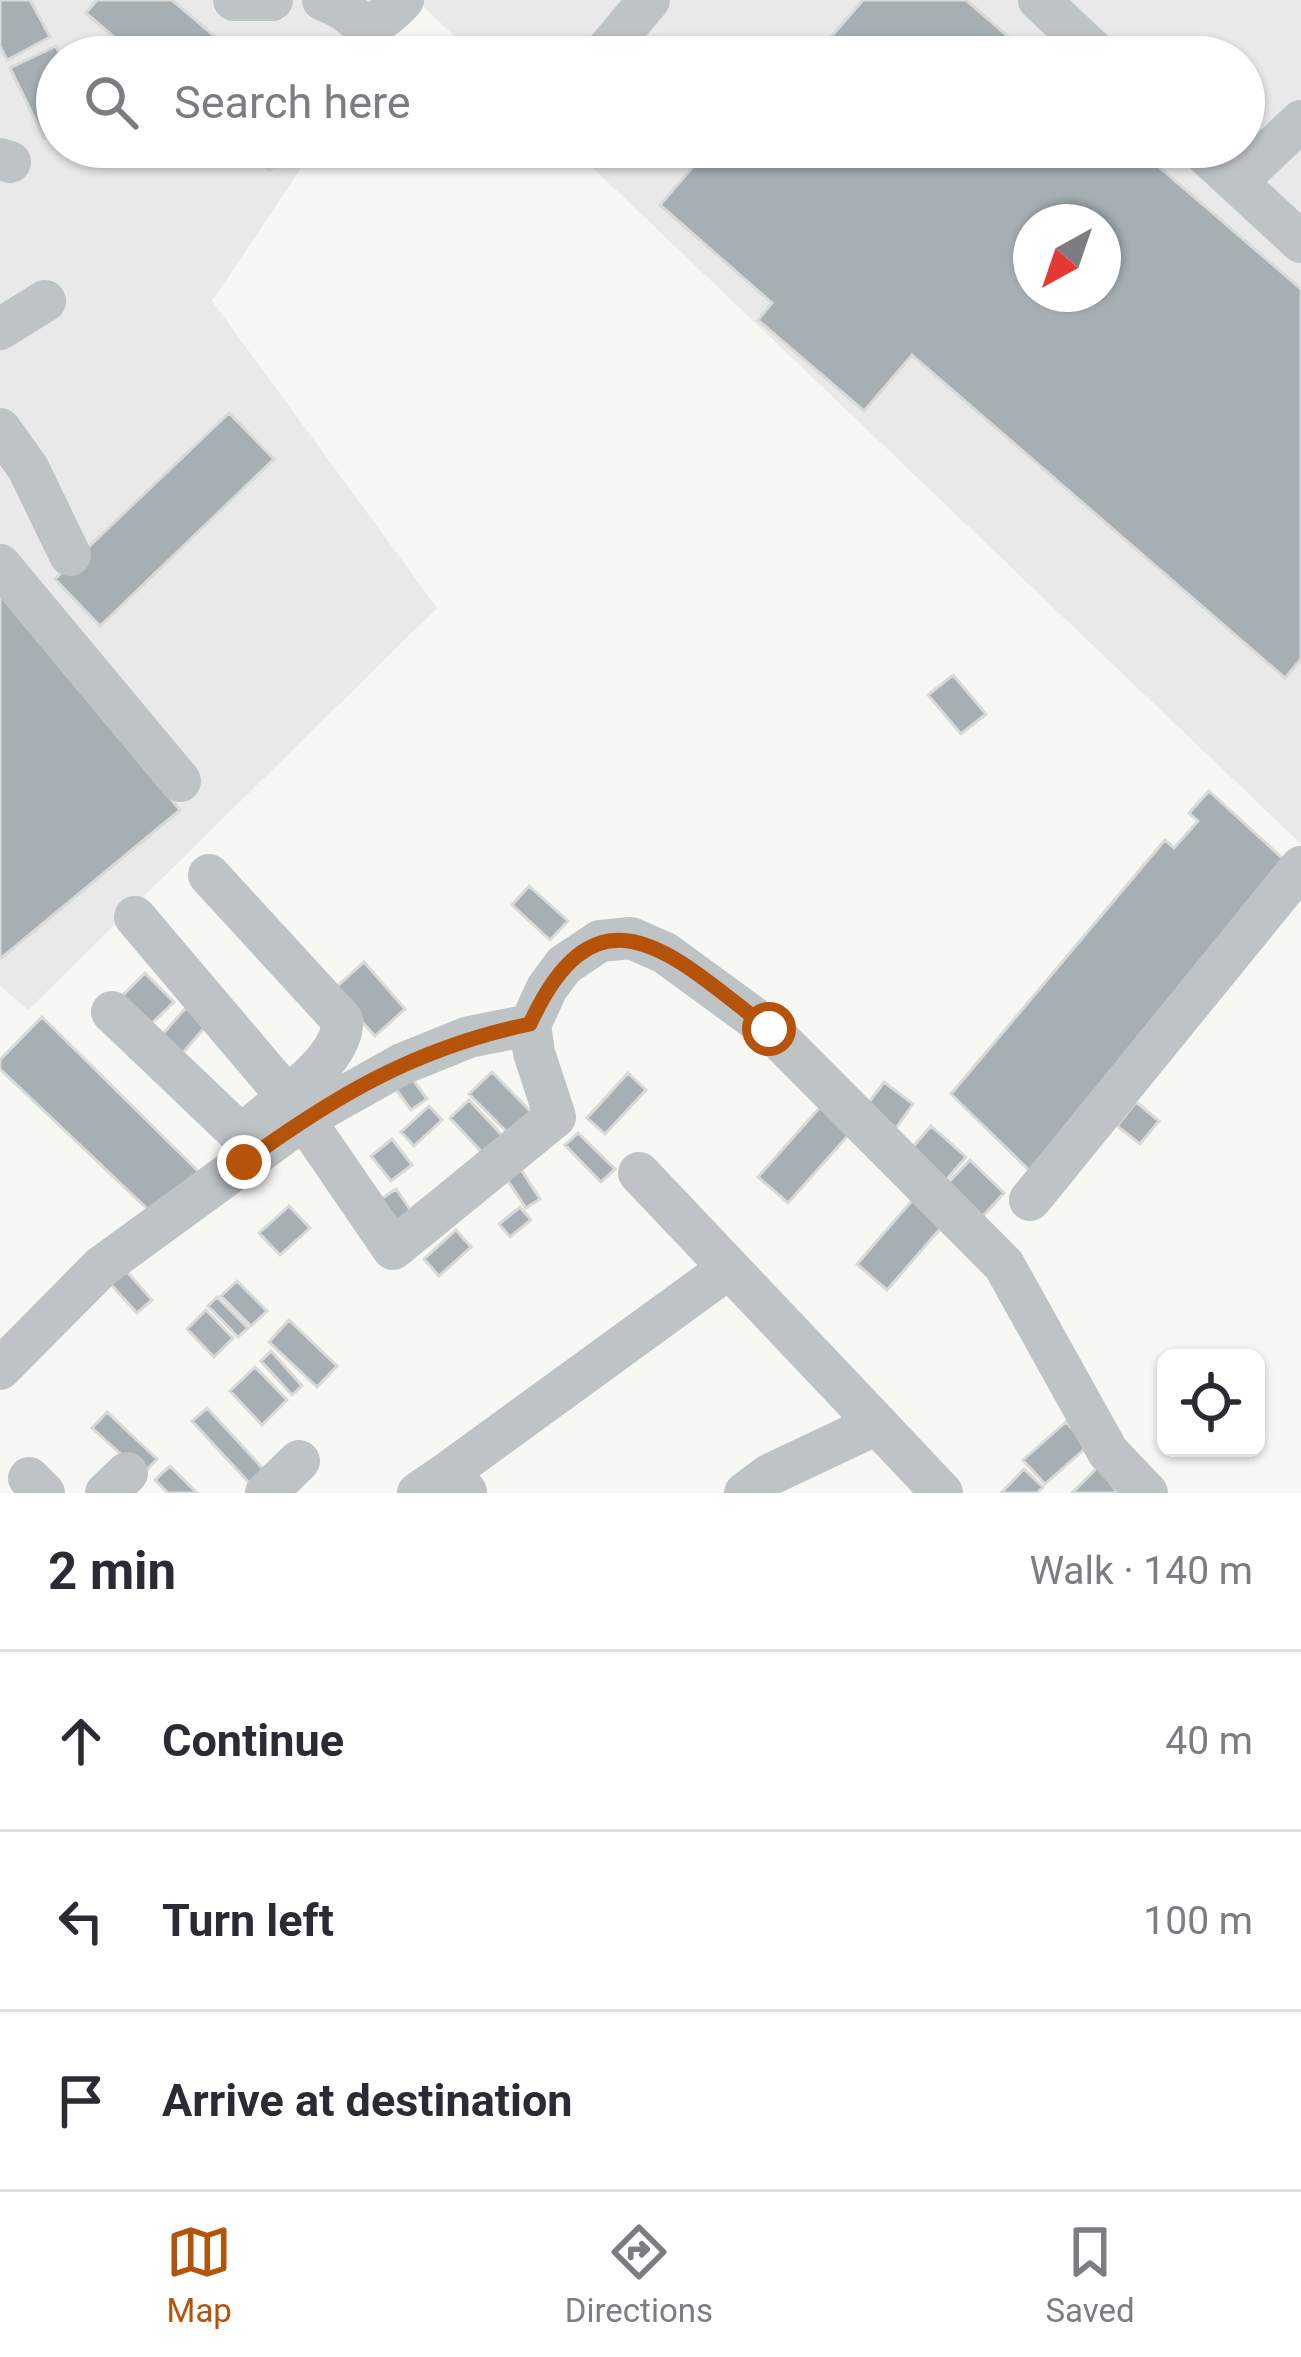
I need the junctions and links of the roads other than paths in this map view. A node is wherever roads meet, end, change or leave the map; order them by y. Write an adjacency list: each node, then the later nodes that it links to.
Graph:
1 (234, 0): 2 (street)
2 (272, 0)
3 (322, 0): 4 (street)
4 (403, 0)
5 (1039, 0): 8 (street)
6 (627, 8): 7 (street)
7 (612, 36)
8 (1078, 36)
9 (1301, 121): 10 (street)
10 (1265, 155)
11 (1221, 168): 13 (street)
12 (1251, 168): 13 (street)
13 (1236, 182): 14 (street)
14 (1301, 242)
15 (45, 301): 16 (street)
16 (0, 328)
17 (0, 429): 18 (street)
18 (70, 556)
19 (0, 565): 20 (street)
20 (180, 781)
21 (1301, 867): 29 (street)
22 (209, 875): 26 (street)
23 (135, 917): 26 (street)
24 (112, 1012): 27 (street)
25 (530, 1024): 26 (street); 26 (street); 38 (street)
26 (295, 1107): 27 (street)
27 (243, 1149): 31 (street)
28 (639, 1173): 30 (street)
29 (1030, 1200)
30 (729, 1268): 32 (street); 34 (street)
31 (0, 1369)
32 (877, 1424): 35 (street); 37 (street)
33 (299, 1461): 36 (street)
34 (445, 1486)
35 (765, 1487)
36 (266, 1493)
37 (942, 1493)
38 (1147, 1493)

